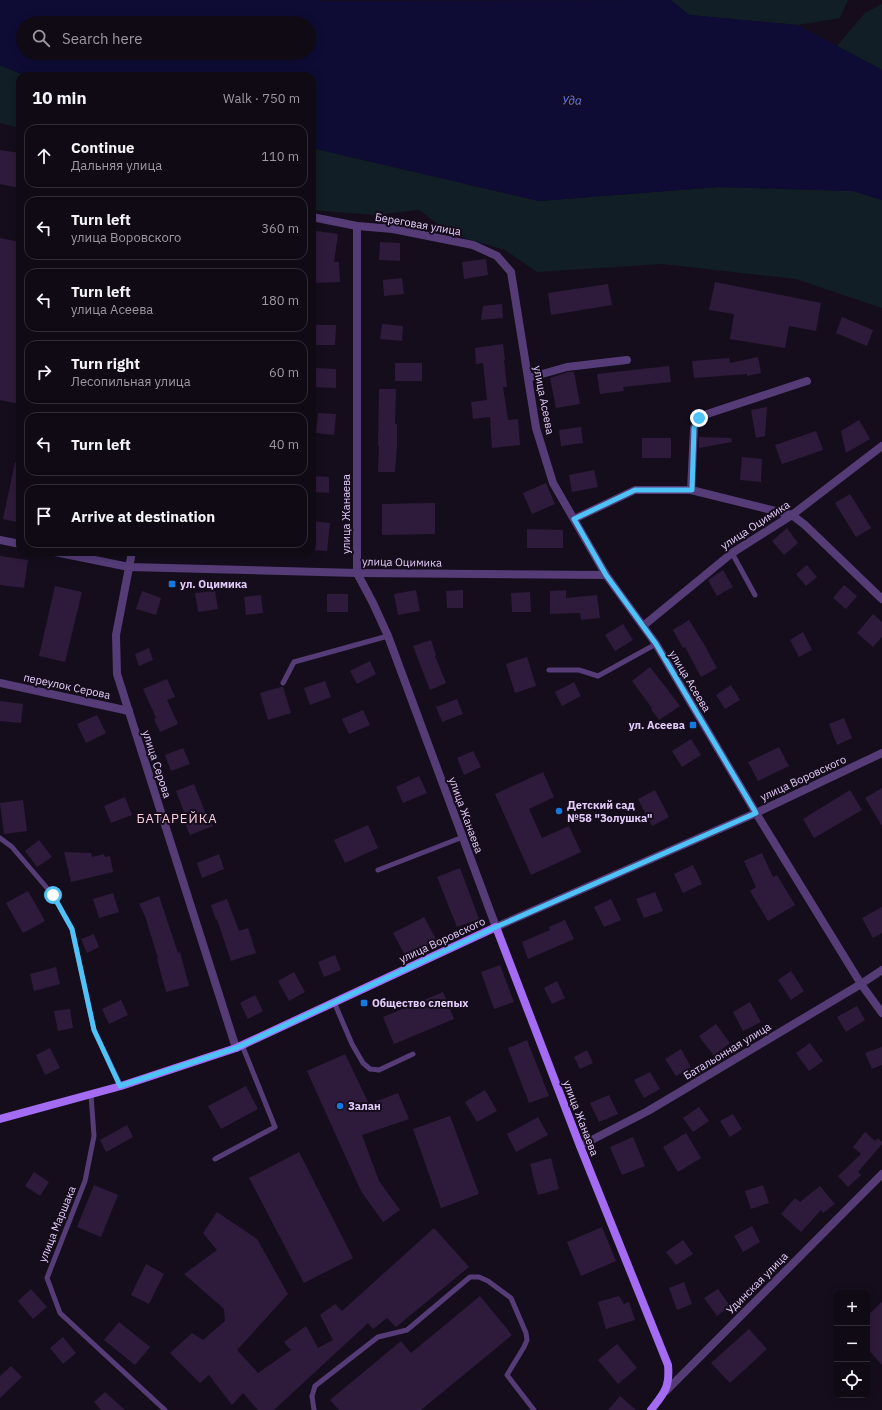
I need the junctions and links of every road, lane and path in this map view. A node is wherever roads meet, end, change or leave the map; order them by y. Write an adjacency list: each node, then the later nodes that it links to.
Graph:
1 (316, 218): 2 (street, Береговая улица)
2 (358, 226): 3 (street, Береговая улица); 17 (street, улица Жанаева)
3 (511, 272): 5 (street, улица Асеева)
4 (627, 360): 5 (street)
5 (528, 378): 10 (street, улица Асеева)
6 (807, 381): 8 (street)
7 (882, 446): 9 (street, улица Оцимика)
8 (692, 490): 9 (street); 10 (street)
9 (792, 515): 13 (street, улица Оцимика); 20 (street)
10 (574, 519): 18 (street, улица Асеева)
11 (0, 540): 12 (street)
12 (16, 543)
13 (732, 552): 19 (lane); 21 (street, улица Оцимика)
14 (75, 556): 16 (street, улица Оцимика)
15 (131, 556): 16 (street, улица Серова)
16 (129, 567): 17 (street, улица Оцимика); 27 (street, улица Серова)
17 (357, 573): 18 (street, улица Оцимика); 22 (street, улица Жанаева)
18 (606, 575): 21 (street, улица Асеева)
19 (755, 595)
20 (882, 599)
21 (643, 626): 23 (street, улица Асеева)
22 (388, 636): 26 (lane); 30 (street, улица Жанаева)
23 (656, 644): 24 (lane); 29 (street, улица Асеева)
24 (549, 670)
25 (0, 682): 27 (street, переулок Серова)
26 (283, 683)
27 (129, 711): 38 (street, улица Серова)
28 (882, 753): 29 (street, улица Воровского)
29 (756, 813): 33 (street, улица Воровского); 35 (street, улица Асеева)
30 (463, 837): 32 (lane); 33 (street, улица Жанаева)
31 (0, 838): 40 (lane)
32 (378, 870)
33 (496, 927): 36 (street, улица Воровского); 43 (street, улица Жанаева)
34 (882, 970): 35 (street, Батальонная улица)
35 (861, 984): 37 (street, улица Асеева); 43 (street, Батальонная улица)
36 (334, 1002): 38 (street, улица Воровского); 39 (lane)
37 (882, 1013)
38 (239, 1046): 40 (street, улица Воровского); 44 (lane)
39 (413, 1054)
40 (120, 1086): 41 (street, улица Воровского)
41 (90, 1095): 42 (street, улица Воровского); 47 (lane, улица Маршака)
42 (0, 1119)
43 (580, 1146): 46 (street, улица Жанаева)
44 (215, 1159)
45 (882, 1174): 46 (street, Удинская улица)
46 (666, 1391): 50 (street, Удинская улица)
47 (165, 1410)
48 (314, 1410): 49 (lane)
49 (534, 1410)
50 (651, 1410)

